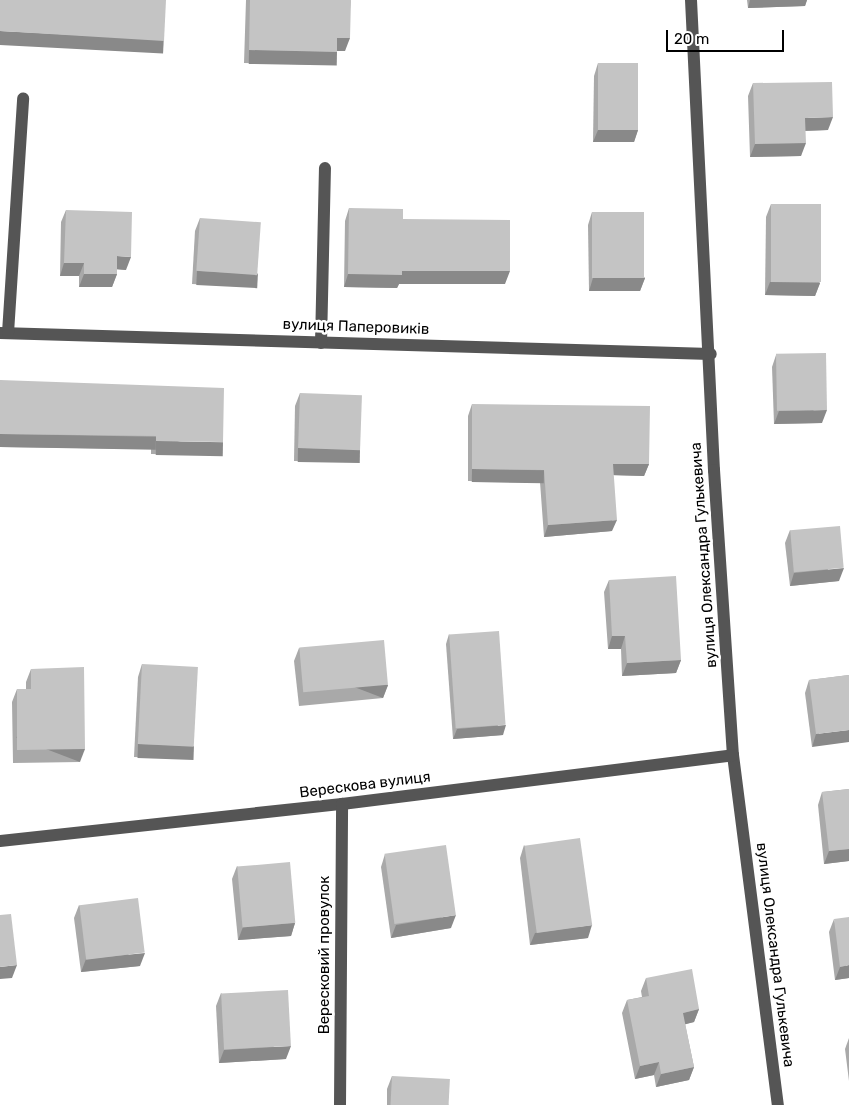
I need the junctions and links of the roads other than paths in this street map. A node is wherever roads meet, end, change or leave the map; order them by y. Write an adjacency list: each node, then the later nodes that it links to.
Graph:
1 (691, 0): 6 (street, вулиця Олександра Гулькевича)
2 (24, 98): 4 (street)
3 (325, 168): 5 (street)
4 (4, 333): 5 (street, вулиця Паперовиків)
5 (321, 342): 6 (street, вулиця Паперовиків)
6 (710, 354): 7 (street, вулиця Олександра Гулькевича)
7 (734, 755): 8 (street, Верескова вулиця); 11 (street, вулиця Олександра Гулькевича)
8 (342, 804): 9 (street, Верескова вулиця); 10 (street, Вересковий провулок)
9 (0, 841)
10 (340, 1105)
11 (778, 1105)

